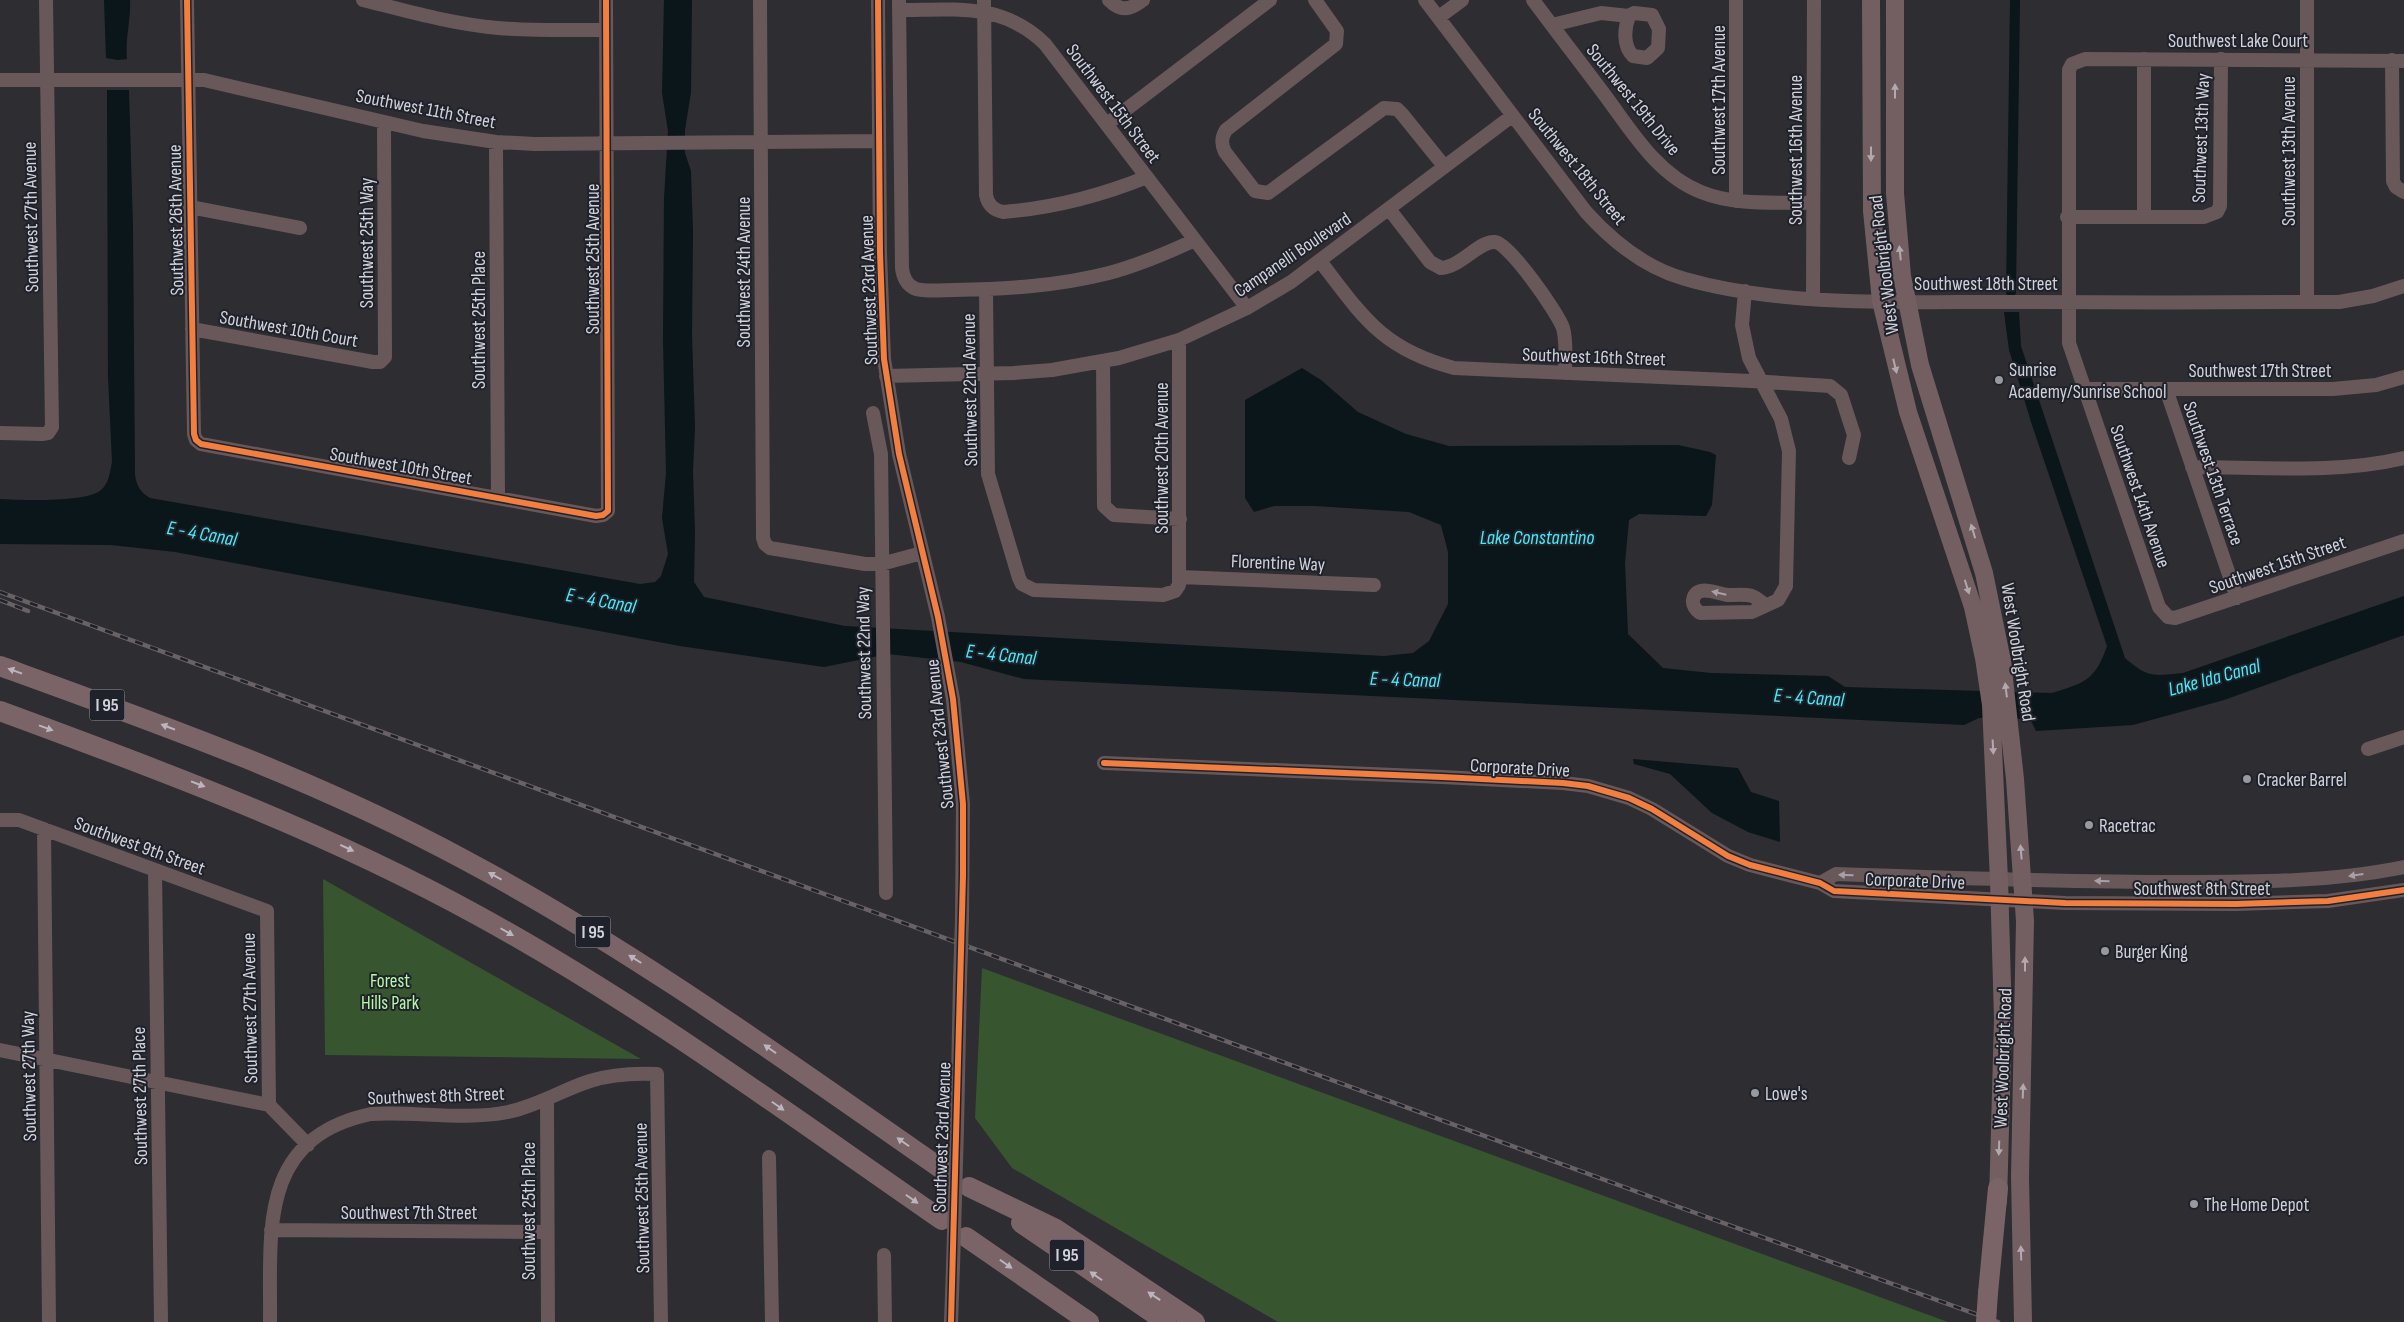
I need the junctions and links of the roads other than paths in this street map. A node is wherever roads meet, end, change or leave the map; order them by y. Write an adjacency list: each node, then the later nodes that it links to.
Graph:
1 (46, 0): 31 (street, Southwest 27th Avenue)
2 (187, 0): 30 (street, Southwest 26th Avenue)
3 (363, 0): 24 (street)
4 (606, 0): 24 (street, Southwest 25th Avenue)
5 (760, 0): 38 (street, Southwest 24th Avenue)
6 (878, 0): 36 (street, Southwest 23rd Avenue)
7 (1109, 0): 8 (street)
8 (1143, 0)
9 (1270, 0): 35 (street)
10 (1315, 0): 40 (street)
11 (1425, 0): 22 (street, Southwest 18th Street)
12 (1462, 0): 22 (street)
13 (1533, 0): 23 (street, Southwest 19th Drive)
14 (1736, 0): 43 (street, Southwest 17th Avenue)
15 (1814, 0): 44 (street, Southwest 16th Avenue)
16 (1871, 0): 56 (main road, West Woolbright Road, one-way to 56)
17 (1895, 0): 57 (main road, West Woolbright Road, one-way to 17)
18 (2307, 0): 27 (street, Southwest 13th Avenue)
19 (899, 5): 20 (street, Southwest 15th Street); 53 (street)
20 (984, 6): 35 (street, Southwest 15th Street); 41 (street)
21 (1629, 16): 23 (street)
22 (1438, 17): 33 (street, Southwest 18th Street)
23 (1552, 25): 43 (street, Southwest 19th Drive)
24 (606, 30): 39 (street, Southwest 25th Avenue)
25 (2144, 59): 26 (street, Southwest Lake Court); 29 (street, Southwest Lake Court); 48 (street)
26 (2221, 59): 27 (street, Southwest Lake Court); 48 (street, Southwest 13th Way)
27 (2307, 59): 28 (street, Southwest Lake Court); 59 (street, Southwest 13th Avenue)
28 (2398, 61): 42 (street)
29 (2072, 64): 47 (street, Southwest 14th Avenue)
30 (188, 78): 31 (street, Southwest 11th Street); 34 (street, Southwest 11th Street); 45 (street, Southwest 26th Avenue)
31 (47, 79): 32 (street, Southwest 11th Street); 73 (street, Southwest 27th Avenue)
32 (0, 80)
33 (1512, 116): 40 (street, Campanelli Boulevard); 54 (street, Southwest 18th Street)
34 (384, 122): 37 (street, Southwest 11th Street); 64 (street, Southwest 25th Way)
35 (1107, 124): 41 (street, Southwest 15th Street)
36 (878, 141): 38 (street, Southwest 11th Street); 67 (street, Southwest 23rd Avenue)
37 (496, 142): 39 (street, Southwest 11th Street); 78 (street, Southwest 25th Place)
38 (760, 142): 39 (street, Southwest 11th Street); 83 (street, Southwest 24th Avenue)
39 (607, 144): 79 (street, Southwest 25th Avenue)
40 (1444, 166): 46 (street, Campanelli Boulevard)
41 (1147, 177): 50 (street, Southwest 15th Street)
42 (2404, 192)
43 (1736, 201): 44 (street, Southwest 19th Drive)
44 (1813, 203): 55 (street, Southwest 16th Avenue)
45 (190, 207): 49 (street); 61 (street, Southwest 26th Avenue)
46 (1388, 209): 51 (street, Campanelli Boulevard); 65 (street)
47 (2068, 217): 48 (street); 58 (street, Southwest 14th Avenue)
48 (2144, 217)
49 (300, 228)
50 (1195, 240): 53 (street); 60 (street, Southwest 15th Street)
51 (1320, 262): 60 (street, Campanelli Boulevard); 65 (street, Southwest 16th Street)
52 (2404, 286): 59 (street, Southwest 18th Street)
53 (986, 290): 66 (street, Southwest 22nd Avenue)
54 (1745, 291): 55 (street, Southwest 18th Street); 69 (street)
55 (1813, 299): 56 (street, Southwest 18th Street)
56 (1881, 301): 57 (street, Southwest 18th Street); 98 (main road, West Woolbright Road, one-way to 98)
57 (1906, 302): 58 (street, Southwest 18th Street); 99 (main road, West Woolbright Road, one-way to 57)
58 (2067, 302): 59 (street, Southwest 18th Street); 70 (street, Southwest 14th Avenue)
59 (2307, 302)
60 (1247, 308): 62 (street, Campanelli Boulevard)
61 (192, 329): 64 (street, Southwest 10th Court); 74 (street, Southwest 26th Avenue)
62 (1179, 340): 63 (street, Campanelli Boulevard); 80 (street, Southwest 20th Avenue)
63 (1103, 361): 66 (street, Campanelli Boulevard); 80 (street)
64 (380, 362)
65 (1565, 373): 69 (street, Southwest 16th Street)
66 (987, 374): 67 (street, Campanelli Boulevard); 84 (street, Southwest 22nd Avenue)
67 (886, 376): 82 (street, Southwest 23rd Avenue)
68 (2404, 377): 71 (street, Southwest 17th Street)
69 (1760, 382): 75 (street, Southwest 16th Street); 87 (street)
70 (2084, 389): 71 (street, Southwest 17th Street); 88 (street, Southwest 14th Avenue)
71 (2166, 389): 77 (street, Southwest 13th Terrace)
72 (873, 413): 83 (street, Southwest 22nd Way)
73 (0, 433)
74 (196, 440): 78 (street, Southwest 10th Street)
75 (1849, 458)
76 (2404, 458): 77 (street)
77 (2192, 467): 86 (street, Southwest 13th Terrace)
78 (498, 498): 79 (street, Southwest 10th Street)
79 (603, 516)
80 (1180, 519): 84 (street, Southwest 20th Avenue)
81 (2404, 541): 86 (street, Southwest 15th Street)
82 (922, 554): 83 (street); 131 (street, Southwest 23rd Avenue, bridge)
83 (881, 564): 103 (street, Southwest 22nd Way)
84 (1180, 577): 85 (street, Florentine Way)
85 (1374, 585)
86 (2237, 598): 88 (street, Southwest 15th Street)
87 (1765, 605)
88 (2162, 613)
89 (0, 666): 116 (highway, I 95, one-way to 89)
90 (0, 711): 118 (highway, I 95, one-way to 118)
91 (2404, 738): 92 (street)
92 (2368, 749)
93 (1104, 763): 101 (street, Corporate Drive)
94 (0, 820): 95 (street, Southwest 9th Street)
95 (44, 829): 97 (street, Southwest 9th Street); 109 (street, Southwest 27th Way)
96 (2404, 867): 100 (street, Southwest 8th Street, one-way to 100)
97 (155, 870): 107 (street, Southwest 9th Street); 111 (street, Southwest 27th Place)
98 (1999, 880): 99 (street, Southwest 8th Street); 101 (street, Corporate Drive, one-way to 101); 104 (main road, West Woolbright Road)
99 (2024, 880): 100 (street, Southwest 8th Street, one-way to 99); 105 (main road, West Woolbright Road)
100 (2220, 882): 106 (street)
101 (1820, 883): 104 (street, Corporate Drive)
102 (2404, 890): 106 (street, Southwest 8th Street)
103 (886, 894)
104 (2000, 899): 105 (street, Southwest 8th Street); 117 (main road, West Woolbright Road, one-way to 117)
105 (2025, 900): 106 (street, Southwest 8th Street); 135 (main road, West Woolbright Road, one-way to 105)
106 (2180, 903)
107 (267, 911): 113 (street, Southwest 27th Avenue)
108 (0, 1050): 109 (street)
109 (46, 1060): 111 (street); 124 (street, Southwest 27th Way)
110 (658, 1074): 112 (street, Southwest 8th Street); 128 (street, Southwest 25th Avenue)
111 (158, 1082): 113 (street); 125 (street, Southwest 27th Place)
112 (546, 1100): 114 (street, Southwest 8th Street); 120 (street, Southwest 25th Place)
113 (269, 1105): 114 (street)
114 (308, 1145): 119 (street)
115 (769, 1157): 129 (street)
116 (943, 1170)
117 (1998, 1188): 123 (highway, bridge)
118 (942, 1220)
119 (271, 1230): 120 (street, Southwest 7th Street); 126 (street)
120 (547, 1232): 127 (street, Southwest 25th Place)
121 (966, 1236): 132 (highway, I 95, one-way to 132)
122 (884, 1255): 130 (street)
123 (1991, 1321)
124 (50, 1322)
125 (160, 1322)
126 (270, 1322)
127 (548, 1322)
128 (661, 1322)
129 (772, 1322)
130 (885, 1322)
131 (951, 1322)
132 (1089, 1322)
133 (1166, 1322): 134 (highway, I 95)
134 (1195, 1322)
135 (2024, 1322)

